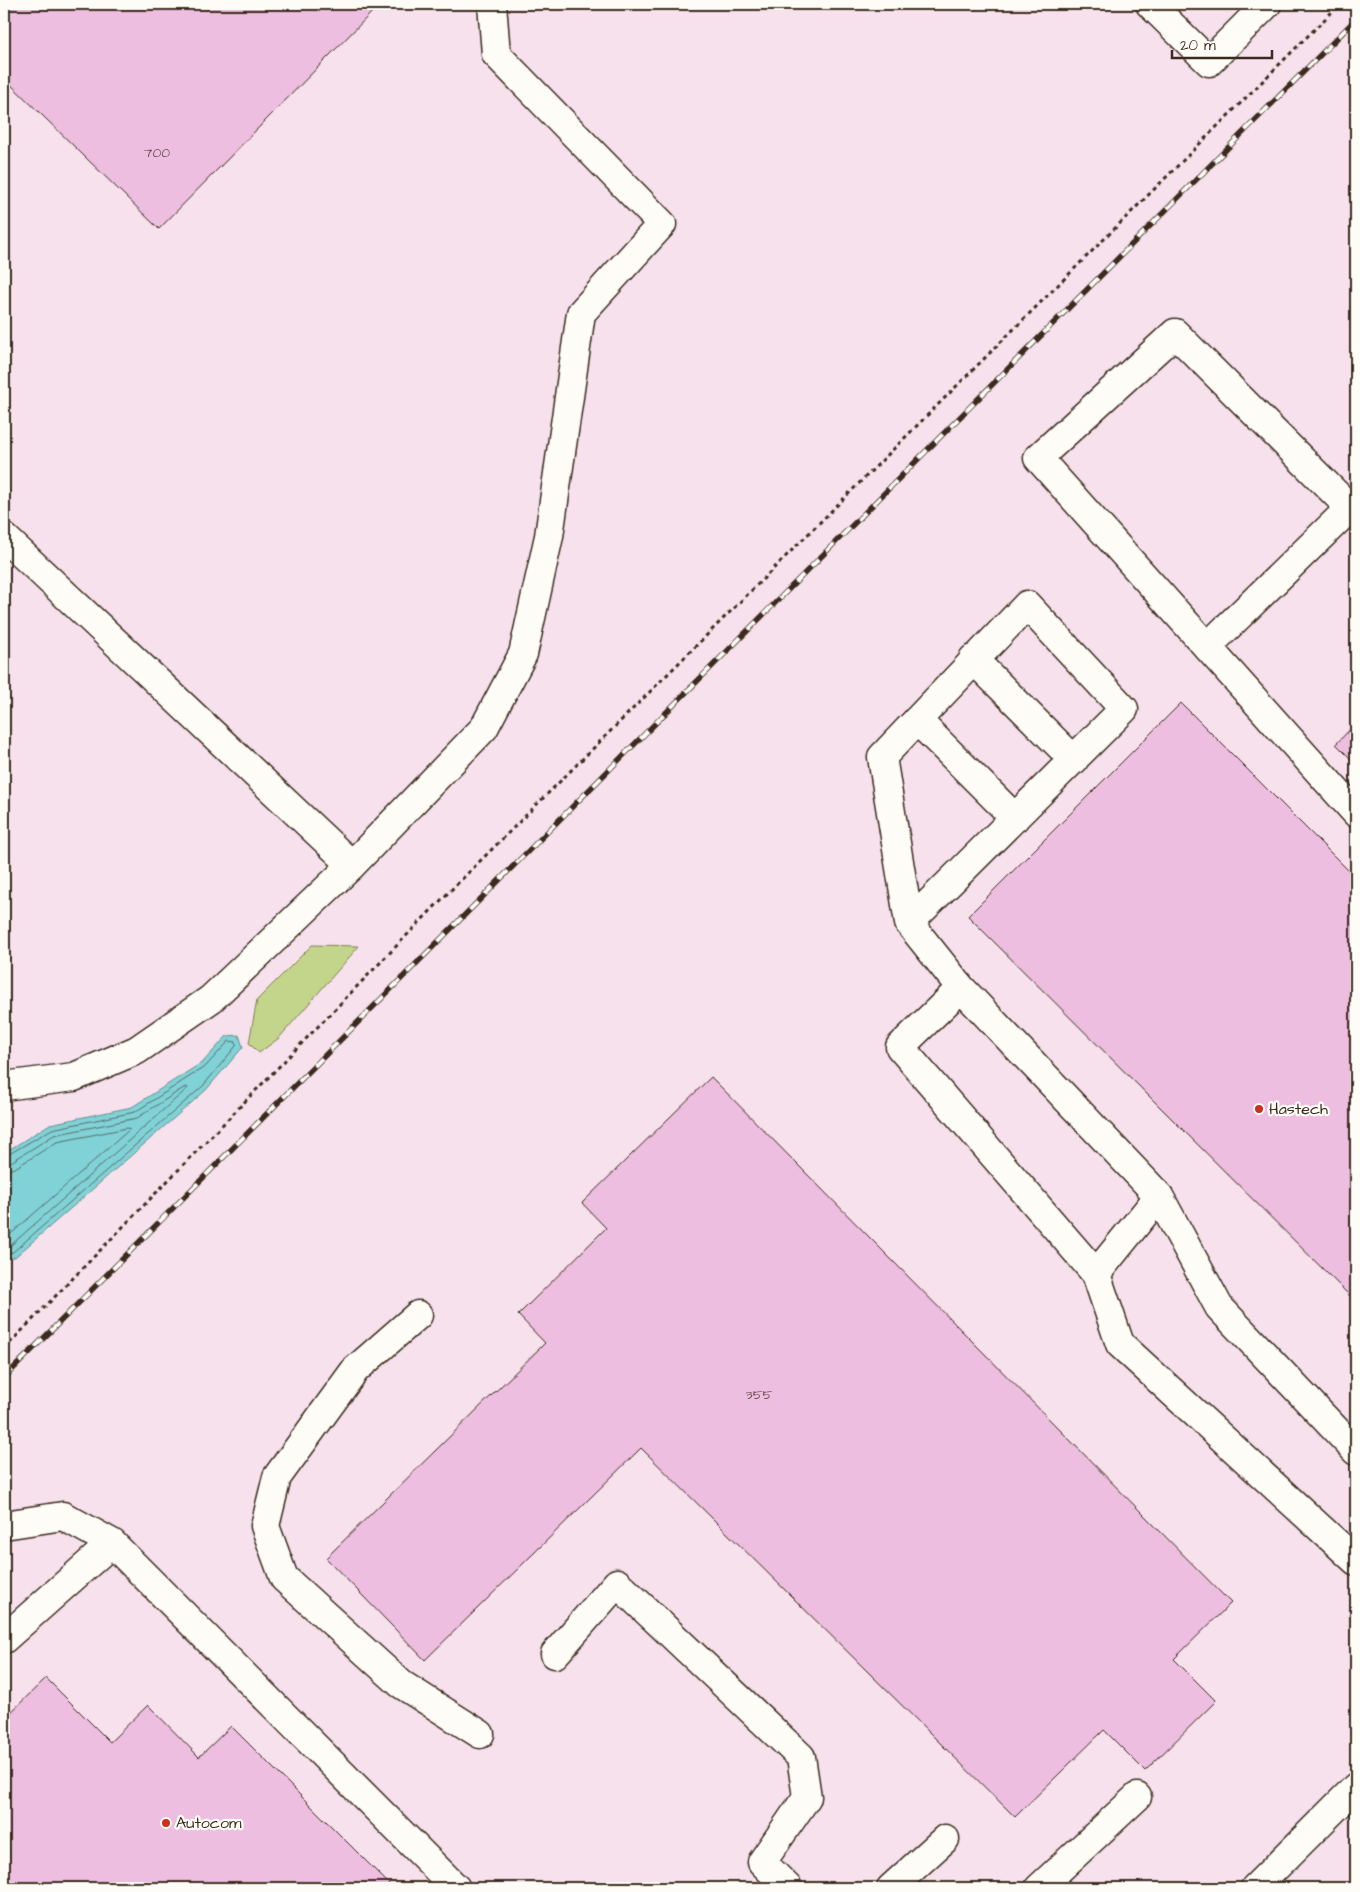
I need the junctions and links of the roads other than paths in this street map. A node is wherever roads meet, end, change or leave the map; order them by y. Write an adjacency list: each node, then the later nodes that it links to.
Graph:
1 (492, 4): 11 (street)
2 (1150, 4): 3 (street)
3 (1267, 4)
4 (4, 537): 11 (street)
5 (1207, 647): 5 (street); 9 (street)
6 (973, 659): 7 (street); 8 (street); 8 (street)
7 (917, 720): 10 (street); 12 (street)
8 (1074, 760): 10 (street)
9 (1356, 813)
10 (1015, 818): 12 (street)
11 (352, 865): 14 (street)
12 (909, 923): 13 (street)
13 (961, 988): 15 (street); 16 (street)
14 (4, 1086)
15 (1159, 1196): 16 (street); 18 (street)
16 (1096, 1274): 21 (street)
17 (418, 1315): 24 (street)
18 (1356, 1451)
19 (4, 1524): 20 (street)
20 (112, 1543): 22 (street); 28 (street)
21 (1356, 1561)
22 (4, 1639)
23 (555, 1654): 29 (street)
24 (480, 1734)
25 (1356, 1786): 32 (street)
26 (1137, 1797): 31 (street)
27 (945, 1839): 30 (street)
28 (456, 1888)
29 (788, 1888)
30 (891, 1888)
31 (1039, 1888)
32 (1255, 1888)

